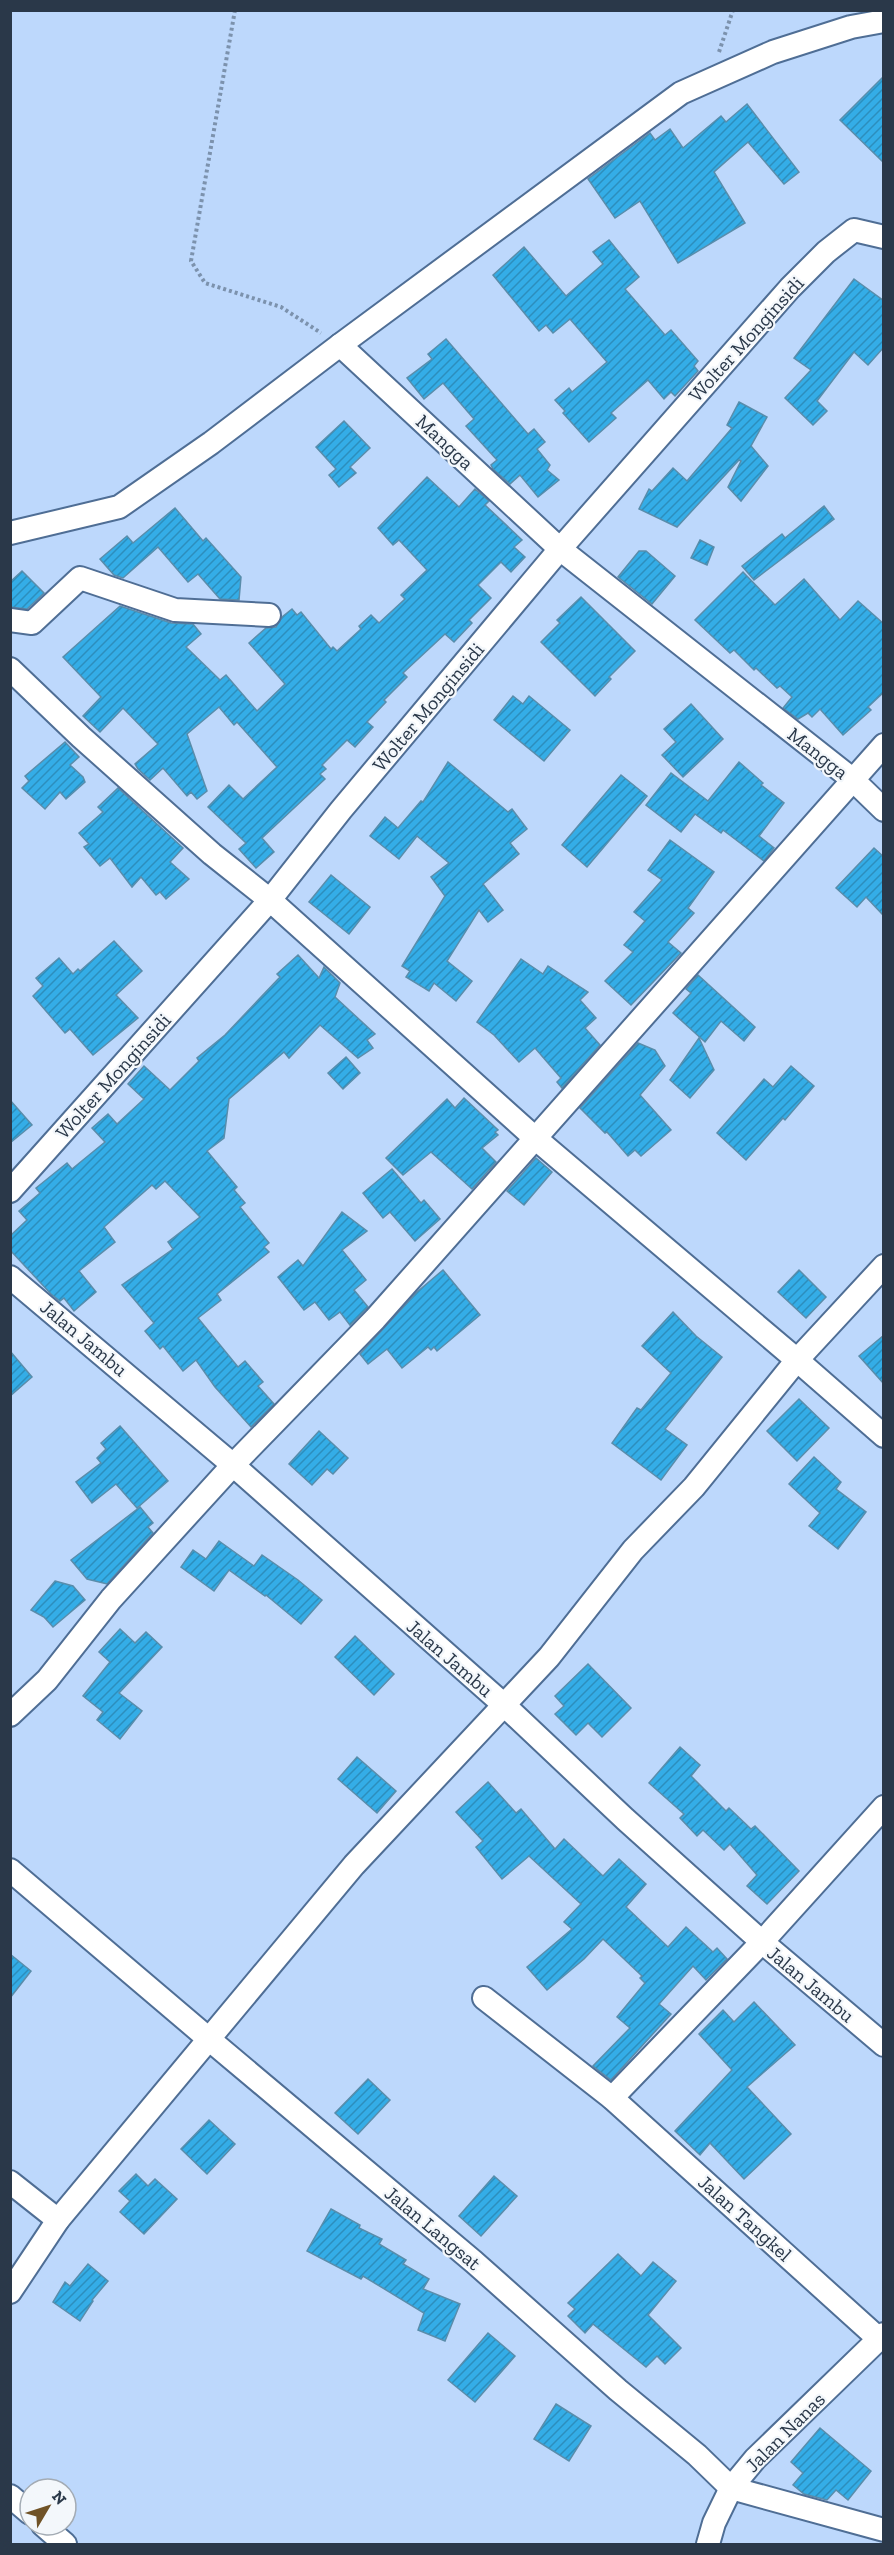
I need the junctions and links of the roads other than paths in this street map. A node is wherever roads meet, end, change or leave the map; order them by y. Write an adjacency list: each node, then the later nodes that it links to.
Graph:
1 (884, 21): 3 (street)
2 (884, 237): 5 (street, Wolter Monginsidi)
3 (340, 345): 4 (street); 5 (street, Mangga)
4 (10, 533)
5 (560, 549): 10 (street, Mangga); 12 (street, Wolter Monginsidi)
6 (268, 615): 7 (street)
7 (10, 620)
8 (12, 676): 12 (street)
9 (884, 745): 10 (street)
10 (852, 779): 11 (street, Mangga); 13 (street)
11 (884, 810)
12 (270, 900): 13 (street); 14 (street, Wolter Monginsidi)
13 (535, 1138): 17 (street); 19 (street)
14 (10, 1191)
15 (884, 1266): 17 (street)
16 (10, 1277): 19 (street, Jalan Jambu)
17 (797, 1360): 18 (street); 20 (street)
18 (884, 1436)
19 (232, 1465): 20 (street, Jalan Jambu); 21 (street)
20 (502, 1704): 24 (street, Jalan Jambu); 26 (street)
21 (10, 1715)
22 (884, 1807): 24 (street)
23 (10, 1870): 26 (street, Jalan Langsat)
24 (762, 1942): 27 (street, Jalan Jambu); 28 (street)
25 (484, 1998): 28 (street, Jalan Tangkel)
26 (210, 2040): 30 (street); 33 (street, Jalan Langsat)
27 (884, 2045)
28 (612, 2098): 32 (street, Jalan Tangkel)
29 (10, 2182): 30 (street)
30 (58, 2220): 31 (street)
31 (10, 2292)
32 (881, 2336): 33 (street, Jalan Nanas)
33 (731, 2488): 34 (street, Jalan Langsat); 35 (street, Jalan Nanas)
34 (884, 2530)
35 (708, 2544)

